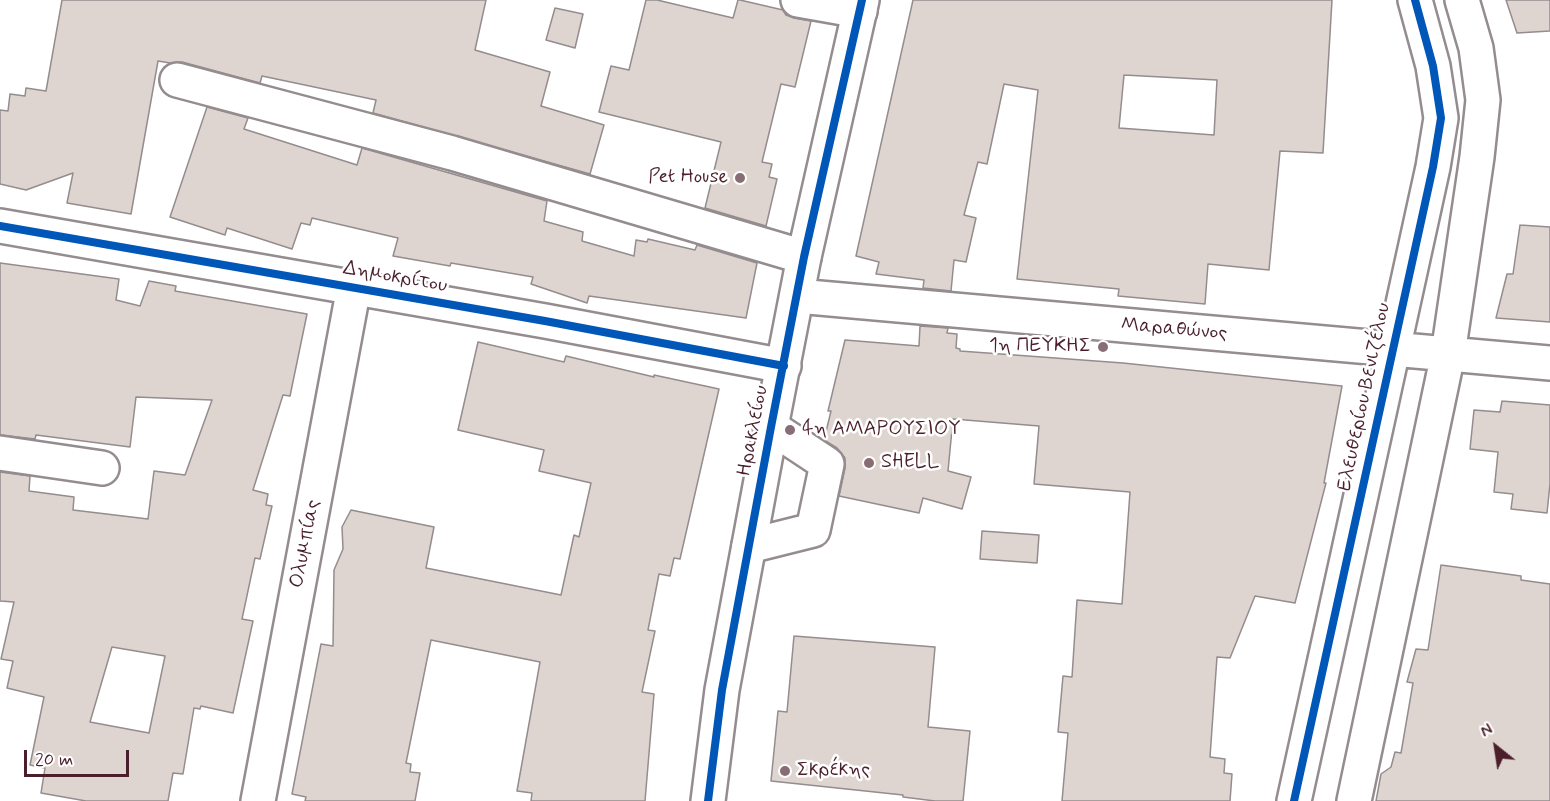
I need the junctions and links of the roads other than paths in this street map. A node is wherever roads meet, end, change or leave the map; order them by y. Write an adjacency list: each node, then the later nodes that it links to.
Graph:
1 (798, 0): 4 (street)
2 (1415, 0): 10 (street, Ελευθερίου Βενιζέλου)
3 (1462, 0): 11 (street)
4 (861, 5): 7 (street, Ηρακλείου)
5 (177, 80): 7 (street)
6 (0, 226): 8 (street, Δημοκρίτου)
7 (804, 257): 9 (street, Ηρακλείου)
8 (354, 288): 13 (street, Δημοκρίτου); 18 (street, Ολυμπίας)
9 (797, 296): 10 (street, Μαραθώνος); 13 (street, Ηρακλείου)
10 (1393, 349): 11 (street, Μαραθώνος); 20 (street, Ελευθερίου Βενιζέλου)
11 (1448, 354): 12 (street, Μαραθώνος); 21 (street)
12 (1550, 363)
13 (784, 366): 14 (street, Ηρακλείου)
14 (771, 427): 17 (street, Ηρακλείου); 17 (street)
15 (0, 453): 16 (street)
16 (102, 468)
17 (749, 546): 19 (street, Ηρακλείου)
18 (258, 801)
19 (708, 801)
20 (1294, 801)
21 (1353, 801)

